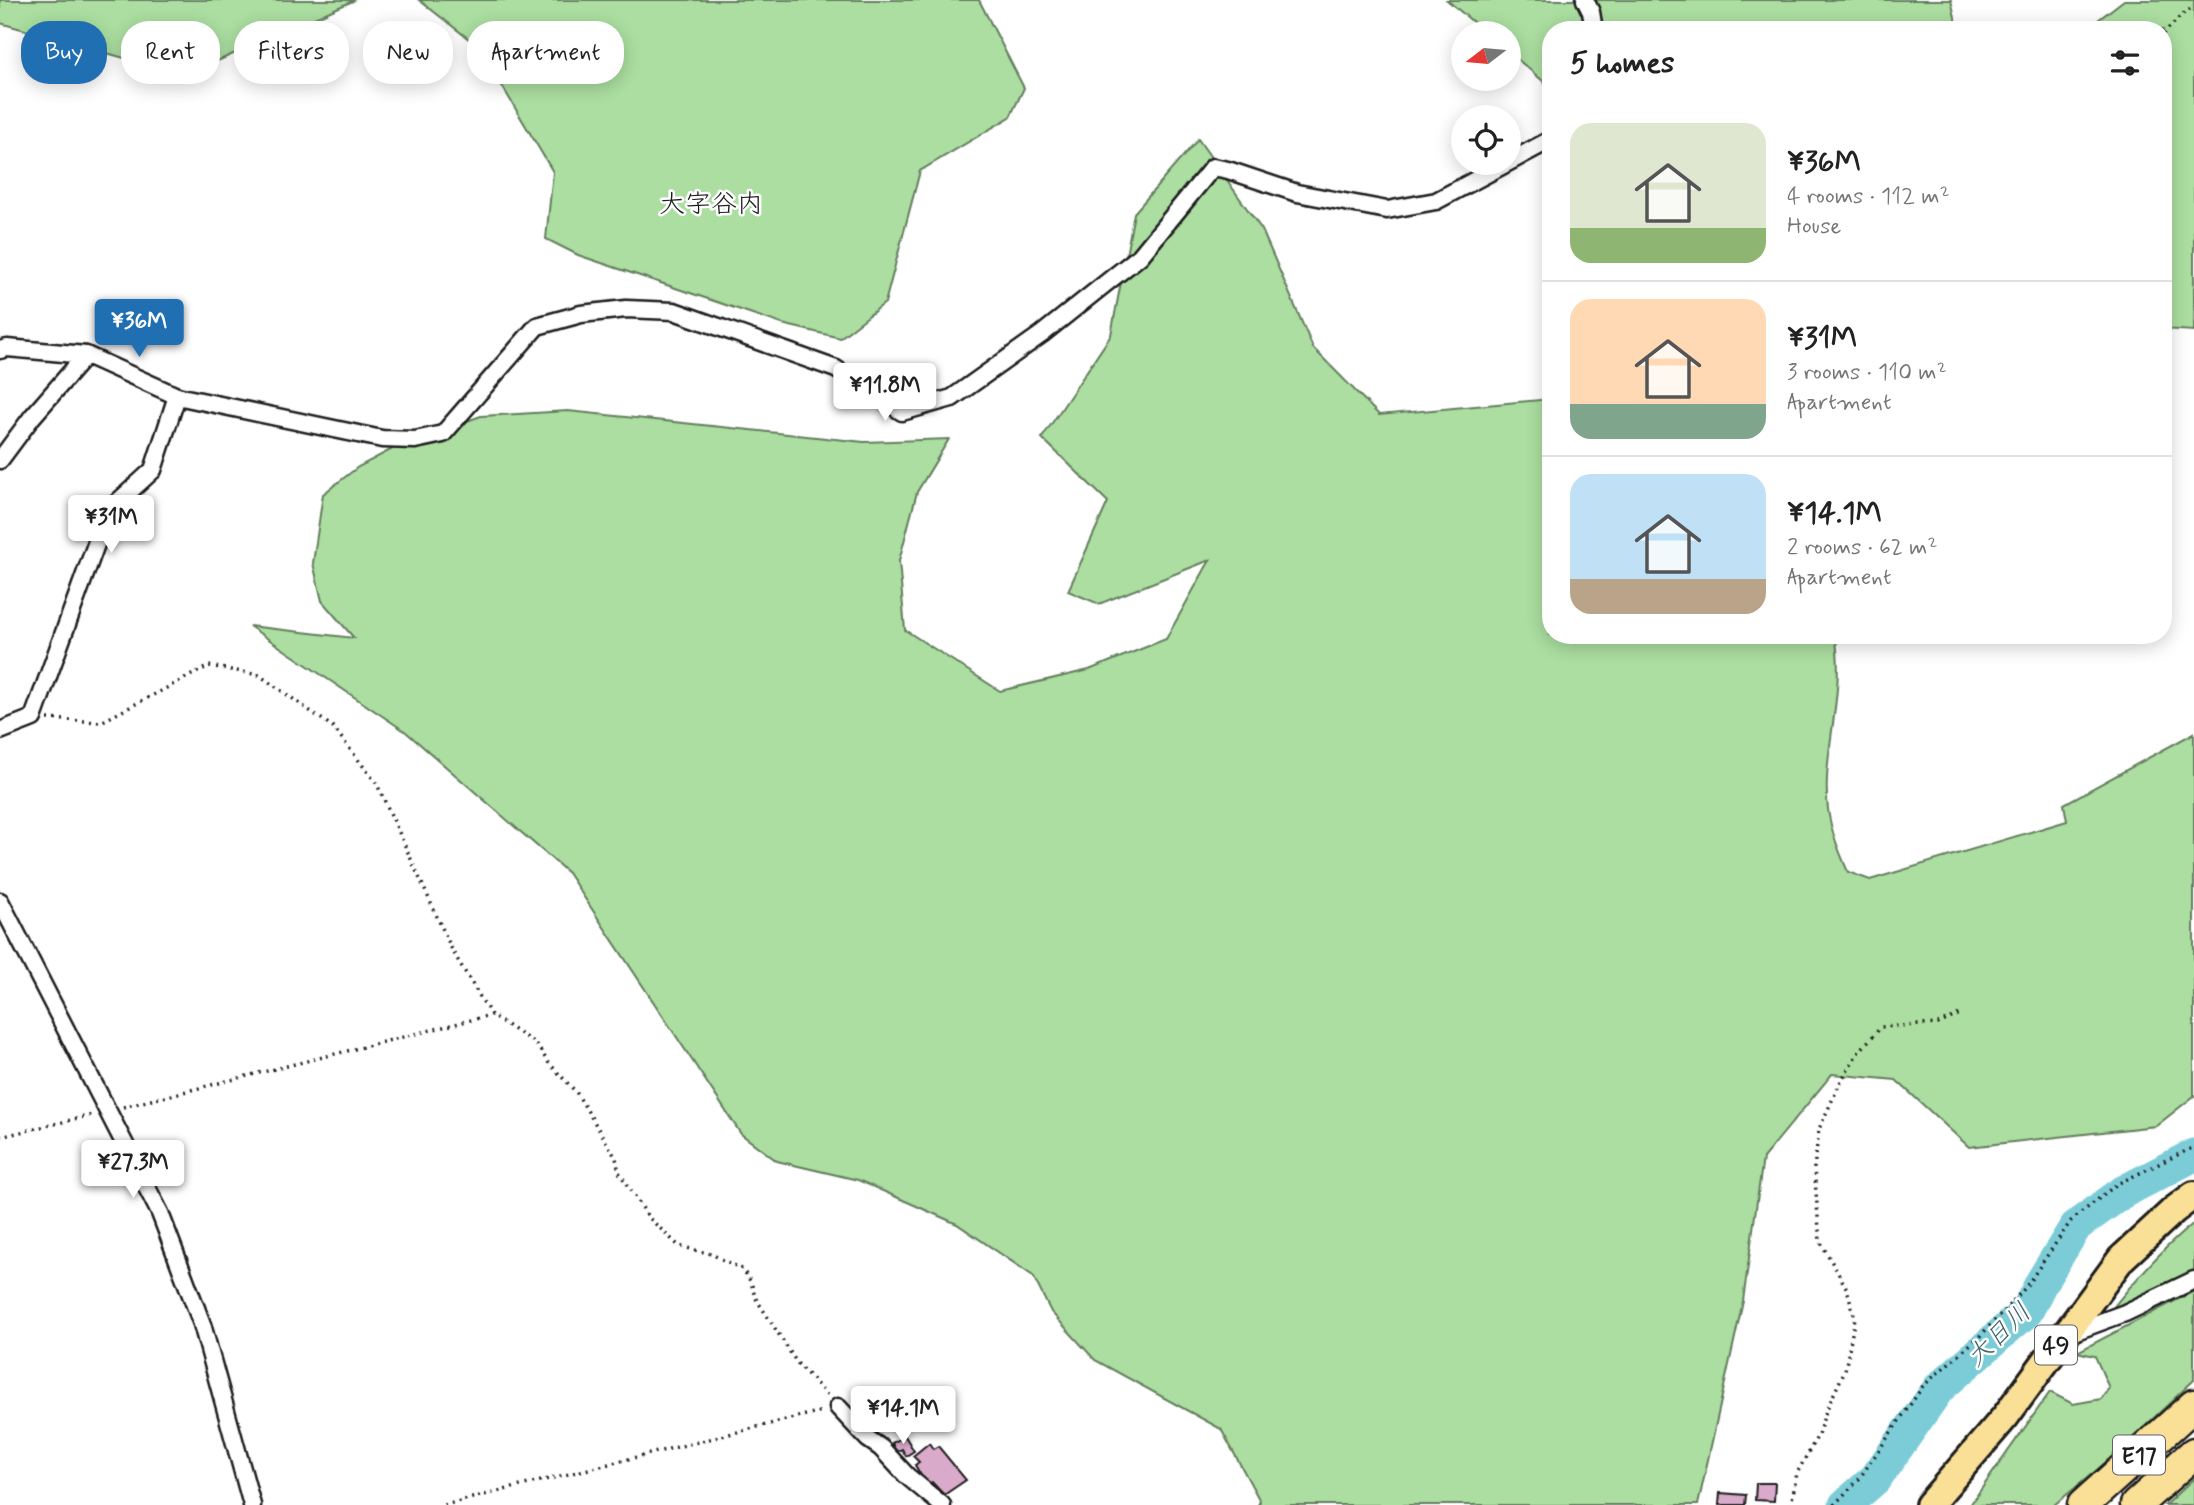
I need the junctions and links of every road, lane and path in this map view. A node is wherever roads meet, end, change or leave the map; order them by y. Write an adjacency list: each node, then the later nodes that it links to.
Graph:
1 (1585, 0): 3 (street)
2 (2194, 8): 4 (path)
3 (1592, 21)
4 (2172, 25)
5 (1542, 145): 8 (street)
6 (0, 350): 7 (street)
7 (86, 355): 8 (street); 9 (street)
8 (177, 396): 10 (street)
9 (0, 460)
10 (33, 718): 11 (street); 14 (path)
11 (0, 731)
12 (0, 901): 15 (street)
13 (1962, 1013): 27 (path)
14 (491, 1015): 15 (path); 22 (path)
15 (107, 1111): 16 (path); 24 (street)
16 (0, 1137)
17 (2194, 1147): 28 (path)
18 (2194, 1195): 20 (main road, 49)
19 (2194, 1280): 20 (street)
20 (2062, 1336): 29 (main road, 49)
21 (2194, 1405): 30 (highway, E17)
22 (838, 1407): 25 (path); 26 (street)
23 (2194, 1453): 31 (highway, E17)
24 (251, 1505)
25 (444, 1505)
26 (942, 1505)
27 (1791, 1505)
28 (1834, 1505)
29 (1929, 1505)
30 (2083, 1505)
31 (2136, 1505)

